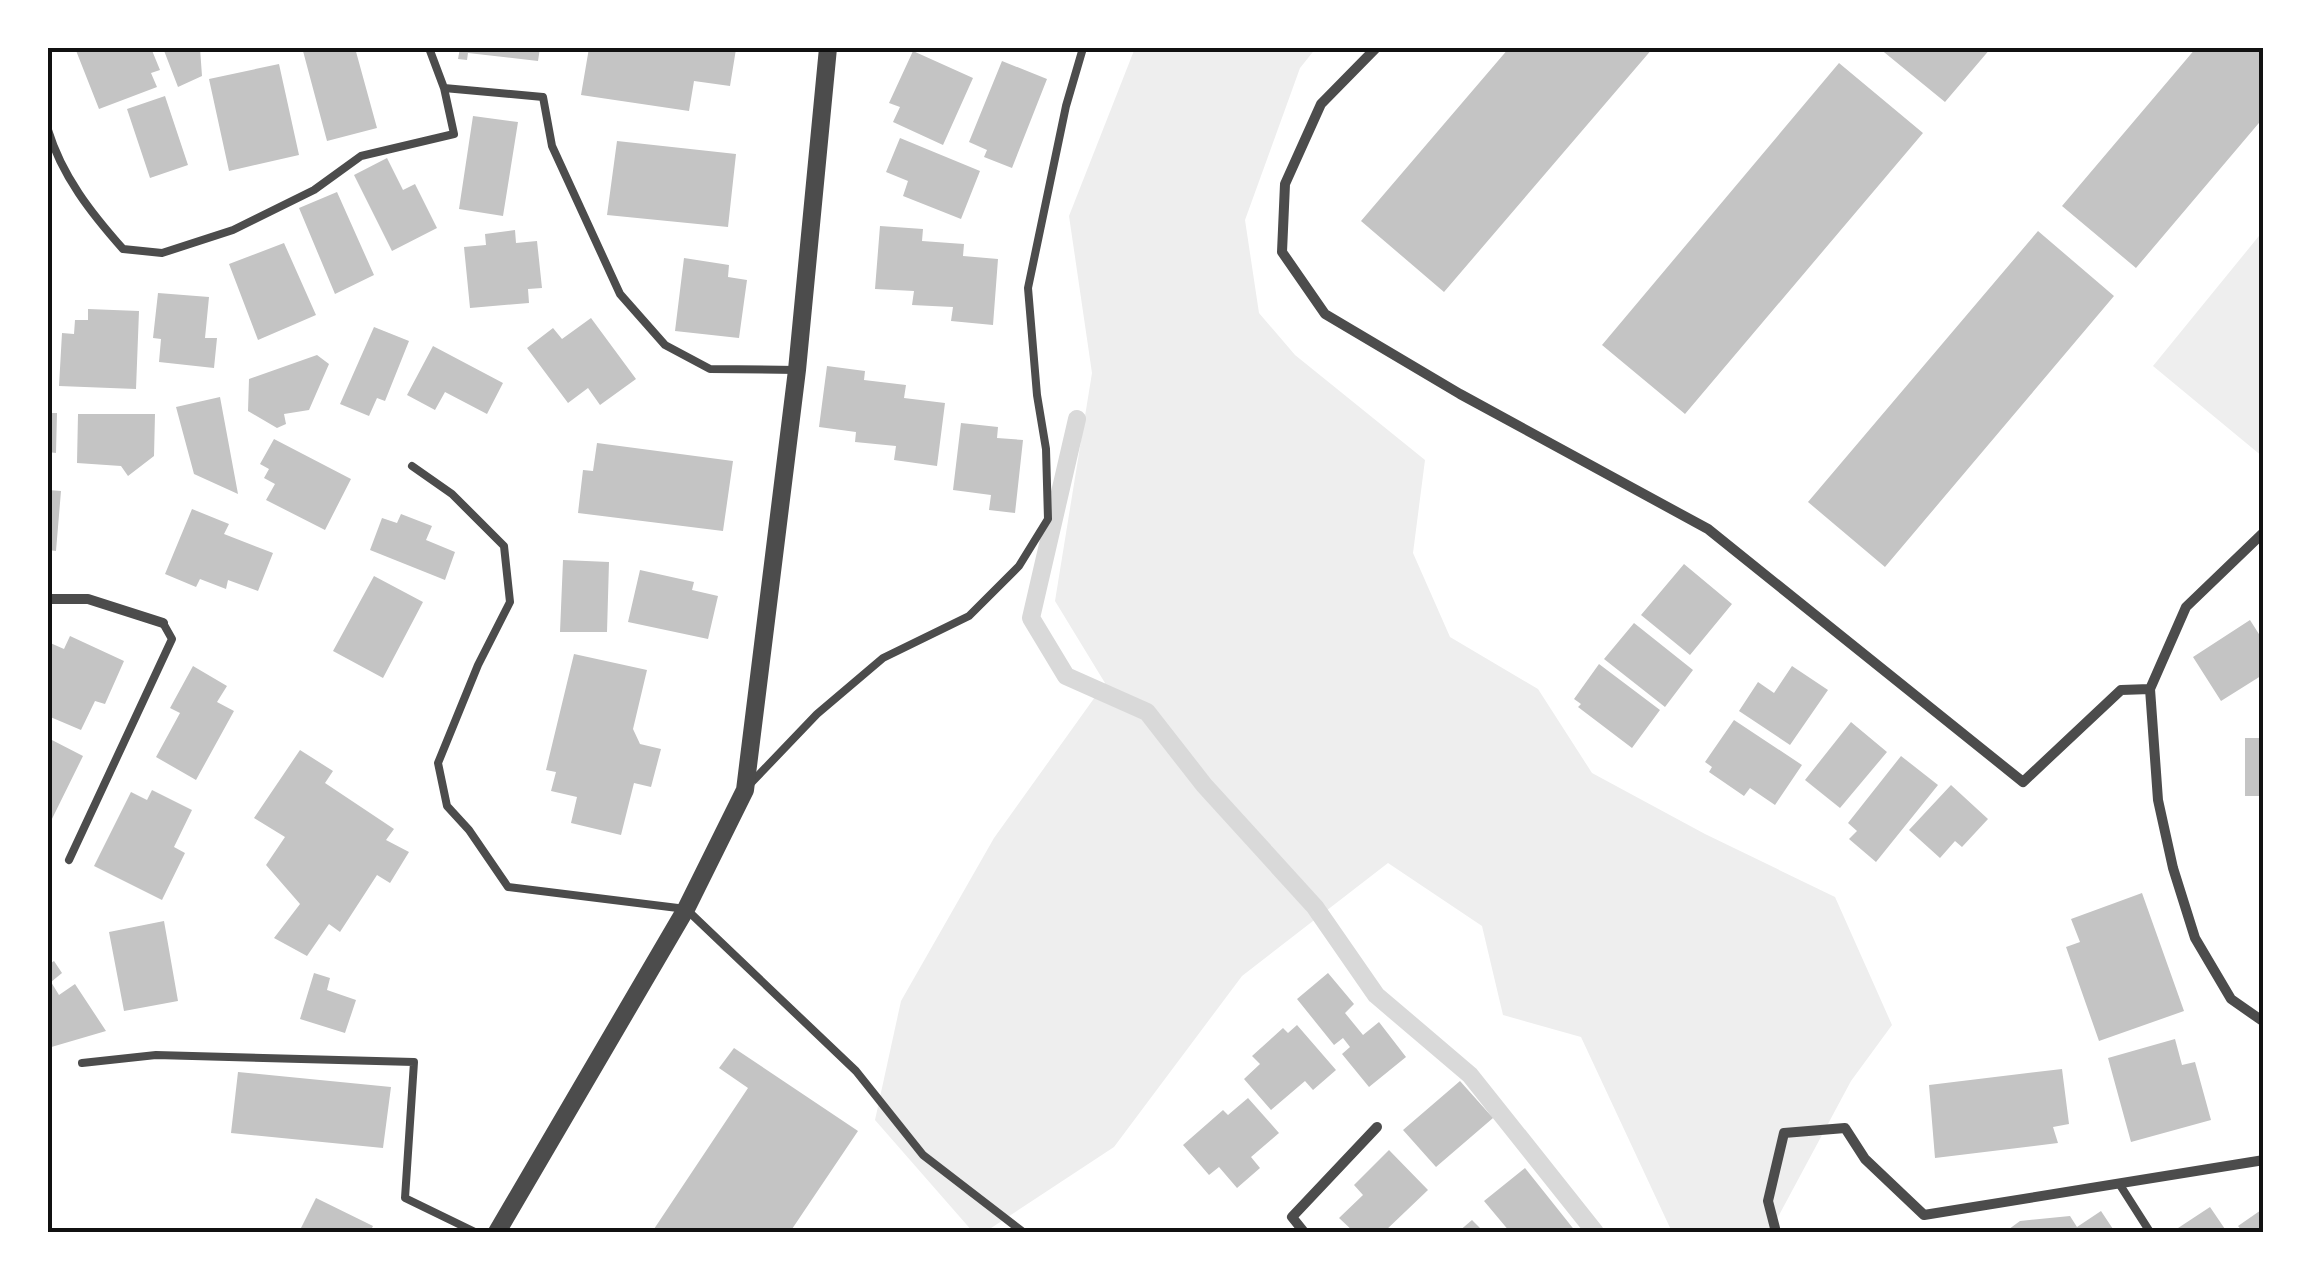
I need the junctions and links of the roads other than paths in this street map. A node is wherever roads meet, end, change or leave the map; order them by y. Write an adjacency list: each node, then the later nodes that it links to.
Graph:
1 (429, 48): 5 (lane)
2 (828, 48): 7 (street)
3 (1083, 48): 13 (lane)
4 (1376, 48): 12 (street)
5 (444, 88): 6 (lane); 7 (lane)
6 (48, 130)
7 (797, 370): 13 (street)
8 (412, 466): 15 (lane)
9 (2264, 532): 12 (street)
10 (48, 599): 11 (street)
11 (163, 623): 14 (lane)
12 (2150, 690): 16 (street)
13 (745, 790): 15 (street)
14 (69, 860)
15 (686, 909): 22 (street); 23 (lane)
16 (2264, 1022)
17 (82, 1063): 21 (lane)
18 (1377, 1126): 24 (street)
19 (2264, 1160): 20 (street)
20 (2120, 1185): 25 (street); 26 (lane)
21 (475, 1232)
22 (498, 1232)
23 (1023, 1232)
24 (1304, 1232)
25 (1776, 1232)
26 (2150, 1232)

